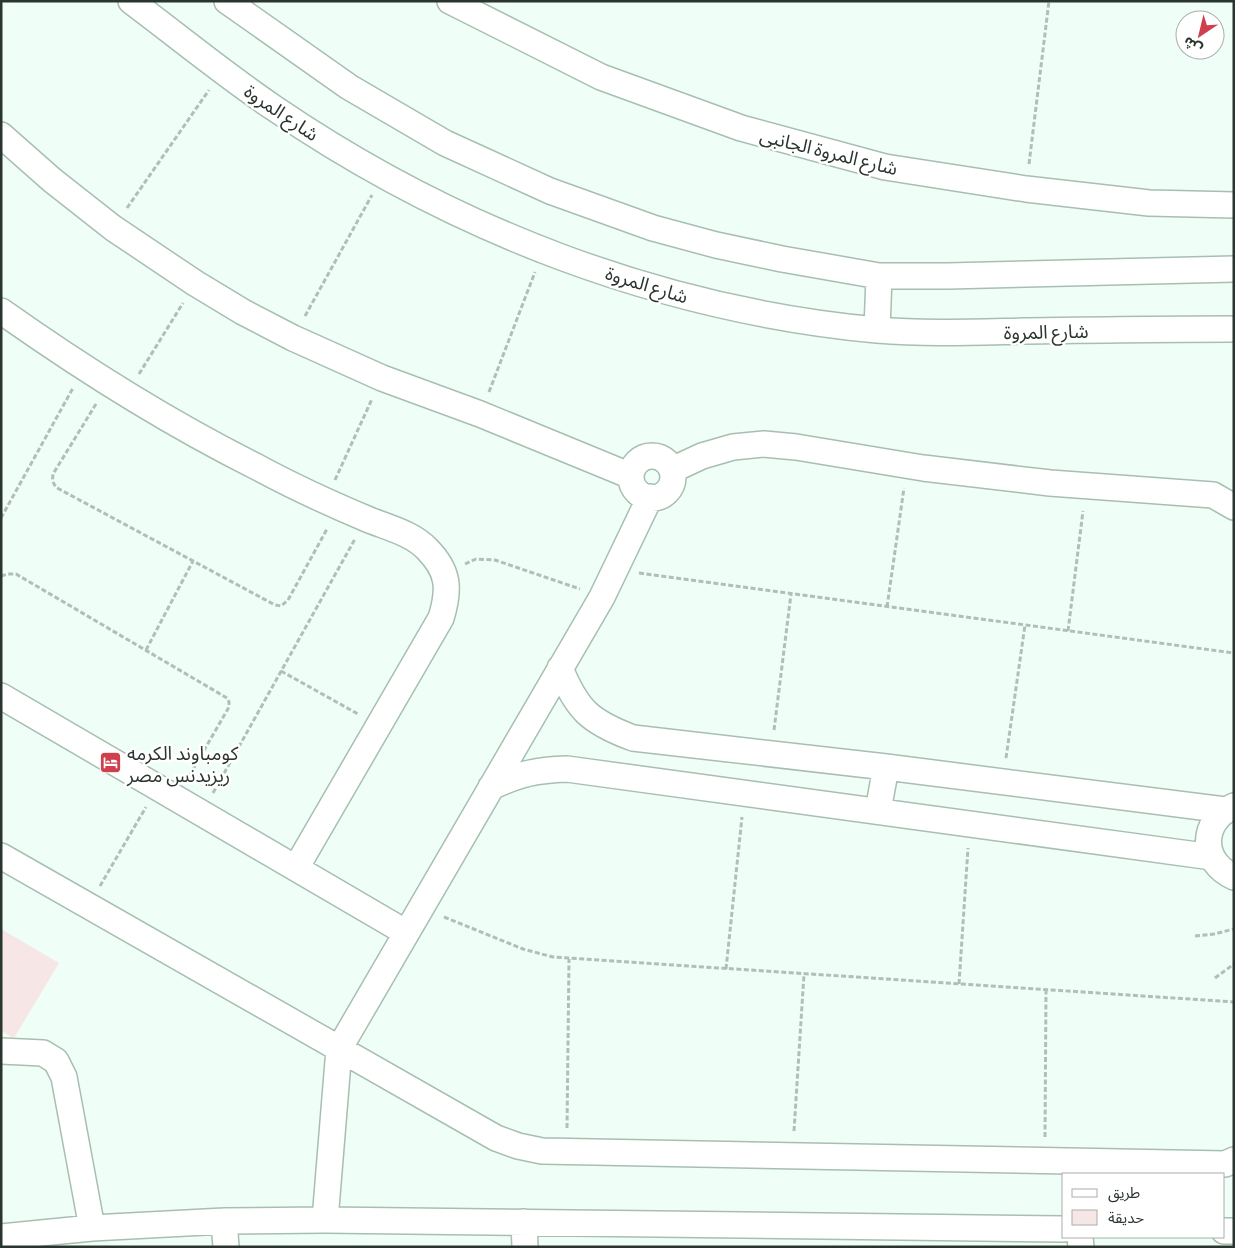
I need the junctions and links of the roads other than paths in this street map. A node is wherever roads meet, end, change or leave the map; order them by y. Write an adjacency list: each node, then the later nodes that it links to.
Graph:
1 (131, 1): 10 (street, شارع المروة)
2 (227, 1): 7 (street)
3 (463, 5): 5 (street, شارع المروة الجانبى)
4 (1, 135): 12 (street)
5 (1234, 205)
6 (1234, 269): 7 (street)
7 (879, 276): 10 (street)
8 (1, 311): 23 (street)
9 (1234, 328): 10 (street, شارع المروة)
10 (877, 330)
11 (672, 470): 12 (street); 13 (street); 14 (street)
12 (631, 476): 13 (street)
13 (650, 497): 15 (street)
14 (1234, 508)
15 (560, 668): 17 (street); 18 (street)
16 (1, 696): 23 (street)
17 (886, 767): 19 (street); 20 (street)
18 (491, 787): 20 (street); 25 (street)
19 (1229, 808): 22 (street)
20 (878, 811): 22 (street)
21 (1, 856): 26 (street)
22 (1212, 857): 24 (street)
23 (296, 868): 25 (street)
24 (1234, 877)
25 (406, 932): 26 (street)
26 (339, 1049): 28 (street); 29 (street)
27 (1, 1050): 32 (street)
28 (1234, 1160)
29 (325, 1220): 30 (street); 31 (street)
30 (224, 1221): 32 (street); 36 (street)
31 (524, 1222): 34 (street); 37 (street)
32 (92, 1228): 35 (street)
33 (1062, 1229): 34 (street)
34 (839, 1236)
35 (1, 1237)
36 (226, 1247)
37 (525, 1247)

